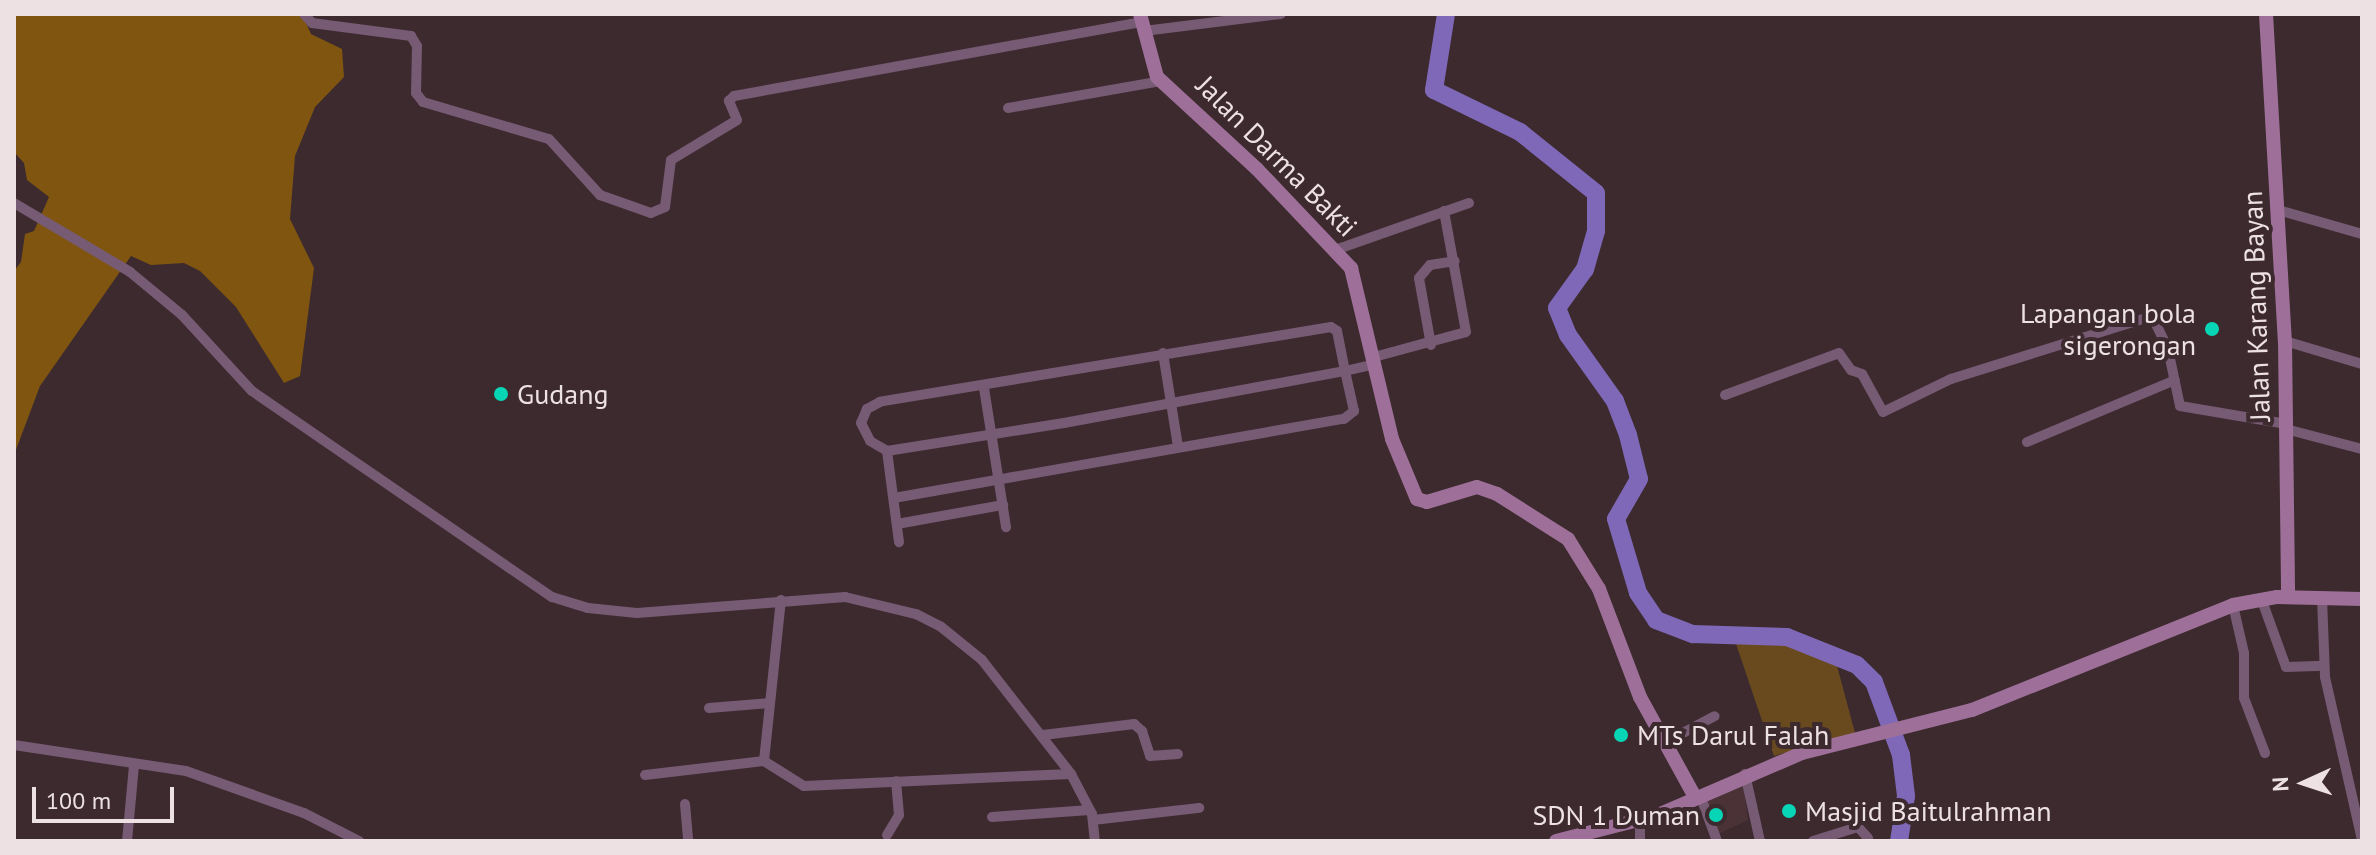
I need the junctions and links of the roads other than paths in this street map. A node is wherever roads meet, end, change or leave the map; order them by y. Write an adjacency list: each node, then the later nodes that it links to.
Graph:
1 (304, 14): 4 (street)
2 (1281, 14): 4 (street)
3 (2266, 14): 9 (street, Jalan Karang Bayan)
4 (1142, 22): 5 (street, Jalan Darma Bakti)
5 (1161, 81): 6 (street); 12 (street, Jalan Darma Bakti)
6 (1008, 108)
7 (14, 203): 40 (street)
8 (1469, 203): 10 (street)
9 (2278, 210): 11 (street); 14 (street, Jalan Karang Bayan)
10 (1444, 211): 12 (street); 13 (street)
11 (2362, 234)
12 (1335, 250): 17 (street, Jalan Darma Bakti)
13 (1455, 261): 15 (street); 15 (street)
14 (2285, 341): 18 (street); 24 (street, Jalan Karang Bayan)
15 (1431, 345): 17 (street)
16 (1163, 353): 19 (street); 21 (street); 23 (street)
17 (1374, 360): 19 (street); 47 (street, Jalan Darma Bakti)
18 (2362, 364)
19 (1345, 371): 23 (street); 27 (street)
20 (2175, 380): 22 (street); 24 (street); 26 (street)
21 (984, 388): 25 (street); 29 (street)
22 (1725, 395)
23 (1170, 402): 25 (street); 27 (street)
24 (2286, 427): 28 (street); 36 (street, Jalan Karang Bayan)
25 (992, 434): 29 (street); 30 (street)
26 (2027, 442)
27 (1178, 447): 30 (street)
28 (2362, 449)
29 (887, 451): 31 (street)
30 (999, 479): 31 (street); 32 (street)
31 (894, 498): 33 (street)
32 (1003, 505): 33 (street); 34 (street)
33 (897, 524): 35 (street)
34 (1006, 527)
35 (899, 542)
36 (2288, 597): 37 (street); 38 (street)
37 (2261, 598): 41 (street); 42 (street)
38 (2322, 598): 39 (street); 42 (street)
39 (2362, 599)
40 (781, 600): 43 (street); 46 (street)
41 (2233, 605): 49 (street); 54 (street)
42 (2324, 666): 65 (street)
43 (770, 703): 44 (street); 51 (street)
44 (709, 708)
45 (1715, 716): 47 (street)
46 (1043, 735): 50 (street); 53 (street)
47 (1666, 742): 57 (street, Jalan Darma Bakti)
48 (14, 745): 52 (street)
49 (2265, 753)
50 (1178, 754)
51 (764, 761): 55 (street); 56 (street)
52 (134, 765): 66 (street); 67 (street)
53 (1071, 774): 56 (street); 60 (street)
54 (1745, 774): 57 (street); 73 (street)
55 (645, 775)
56 (896, 781): 63 (street)
57 (1698, 796): 62 (street); 72 (street, Jalan Darma Bakti)
58 (685, 804): 68 (street)
59 (1199, 808): 60 (street)
60 (1092, 815): 61 (street); 69 (street)
61 (992, 817)
62 (1640, 821): 70 (street); 71 (street)
63 (887, 835)
64 (1868, 838): 74 (street)
65 (2362, 840)
66 (127, 841)
67 (359, 841)
68 (688, 841)
69 (1095, 841)
70 (1556, 841)
71 (1640, 841)
72 (1717, 841)
73 (1760, 841)
74 (1813, 841)

